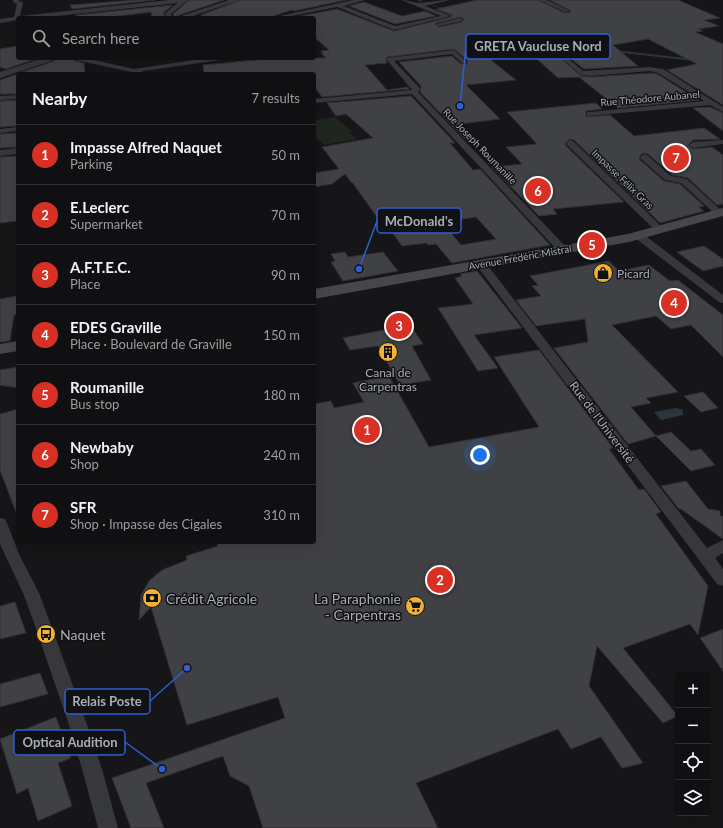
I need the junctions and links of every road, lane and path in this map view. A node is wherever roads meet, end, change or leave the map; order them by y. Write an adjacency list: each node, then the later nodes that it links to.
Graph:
1 (185, 0): 12 (street); 13 (street)
2 (236, 0): 14 (street)
3 (362, 0): 8 (street)
4 (404, 0): 9 (street)
5 (447, 0): 9 (street)
6 (542, 0): 10 (street)
7 (15, 2): 11 (street)
8 (337, 5): 15 (street); 19 (street)
9 (419, 5): 16 (street)
10 (567, 11)
11 (19, 16)
12 (36, 16)
13 (168, 16)
14 (186, 16)
15 (283, 16)
16 (448, 16): 19 (street); 19 (street)
17 (16, 18): 18 (street)
18 (0, 21)
19 (394, 28)
20 (560, 54): 34 (street, Rue Théodore Aubanel)
21 (45, 60): 29 (street)
22 (83, 60): 25 (street)
23 (207, 60): 26 (street)
24 (464, 62): 30 (street, Rue Joseph Roumanille)
25 (117, 68): 26 (street); 27 (street)
26 (132, 71): 28 (street)
27 (111, 72)
28 (137, 72)
29 (0, 75)
30 (414, 92): 33 (street); 48 (street, Rue Joseph Roumanille)
31 (16, 97): 32 (street)
32 (0, 98)
33 (316, 101)
34 (712, 103): 35 (street, Rue Théodore Aubanel); 36 (street, Rue Théodore Aubanel)
35 (723, 110)
36 (590, 114)
37 (16, 129): 38 (street)
38 (0, 131)
39 (723, 142): 41 (street)
40 (570, 143): 46 (street, Impasse Félix Gras)
41 (693, 145)
42 (16, 151): 43 (street)
43 (0, 153)
44 (644, 157): 45 (street)
45 (721, 212): 46 (main road, Avenue Frédéric Mistral)
46 (660, 230): 47 (main road, Avenue Frédéric Mistral)
47 (639, 236): 48 (main road, Avenue Frédéric Mistral); 51 (street)
48 (563, 250): 49 (main road, Avenue Frédéric Mistral)
49 (481, 264): 50 (main road, Avenue Frédéric Mistral); 56 (street, Rue de l'Université)
50 (316, 294)
51 (723, 300)
52 (16, 346): 53 (main road)
53 (0, 349)
54 (0, 523): 58 (street)
55 (723, 546): 56 (street)
56 (705, 557): 57 (street, Rue de l'Université)
57 (723, 580)
58 (108, 828)

